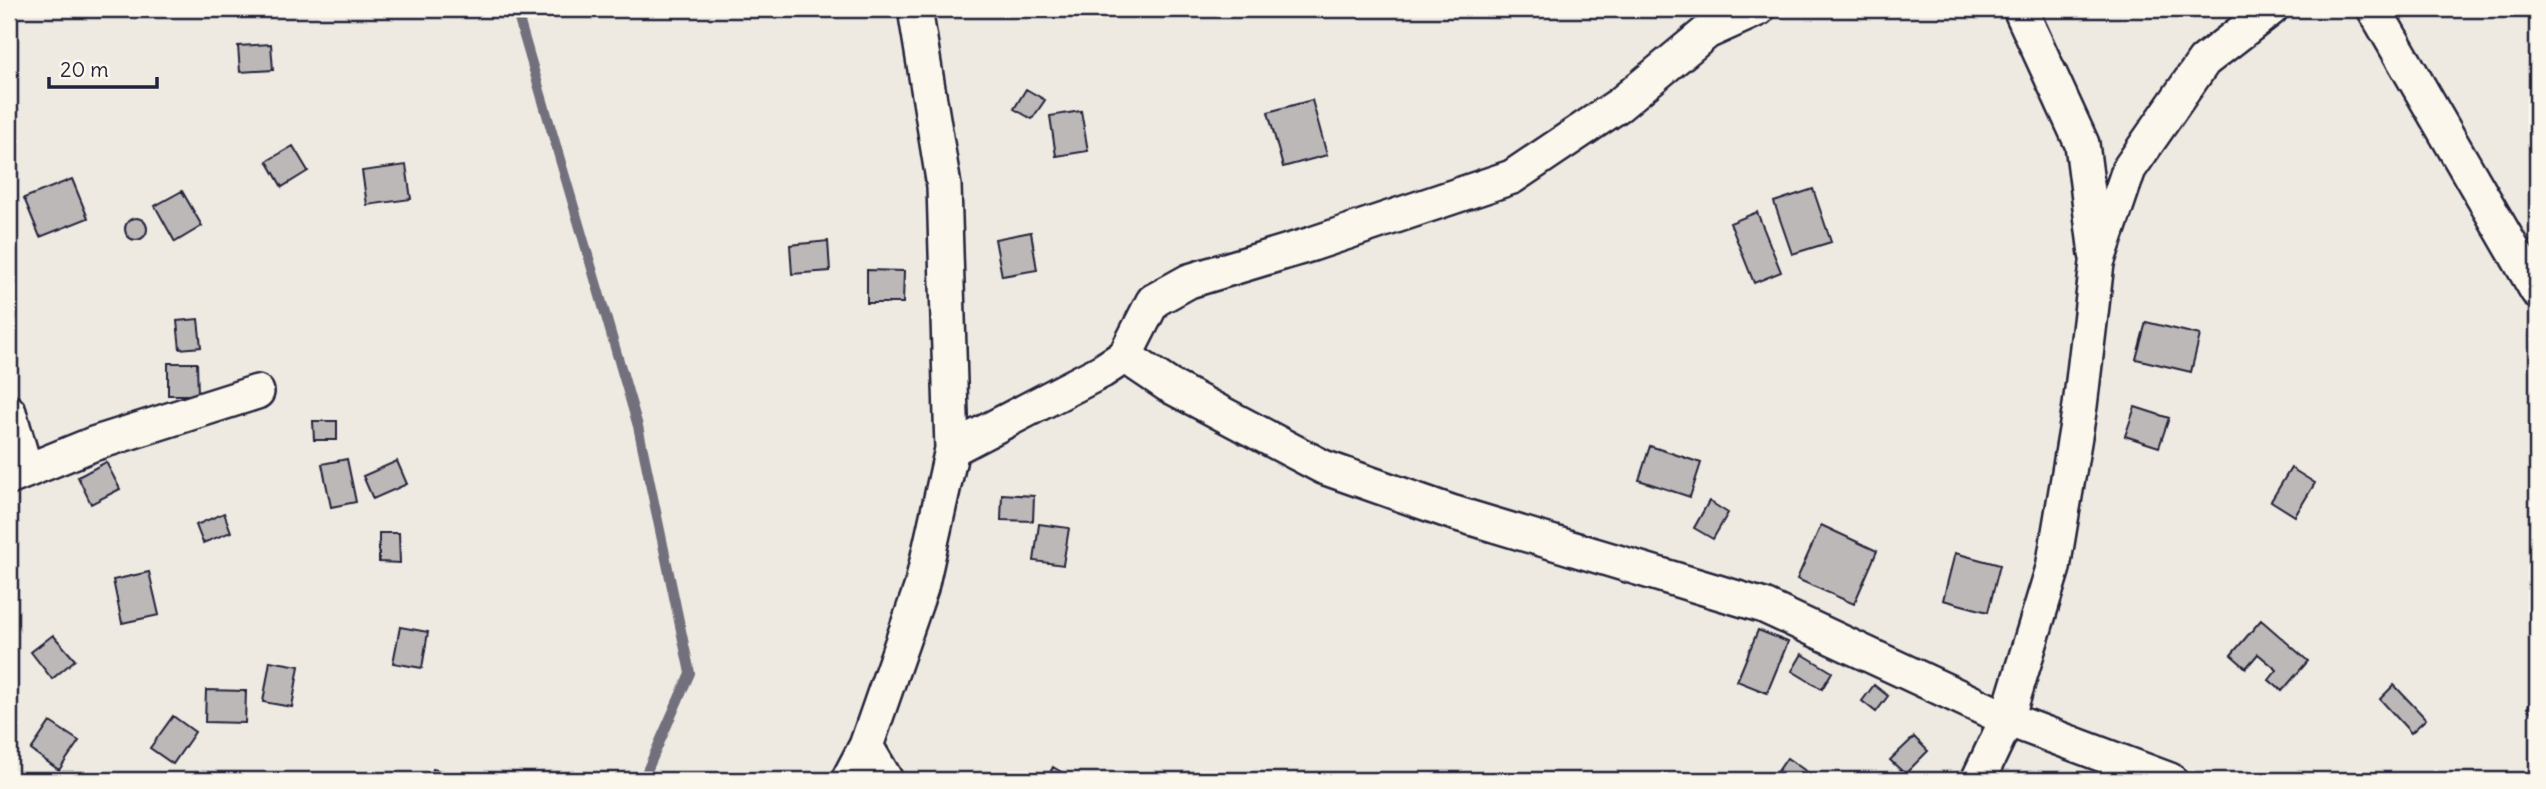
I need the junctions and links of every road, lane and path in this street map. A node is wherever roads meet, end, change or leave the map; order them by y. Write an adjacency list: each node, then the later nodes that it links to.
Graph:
1 (915, 9): 11 (street)
2 (1758, 9): 8 (street)
3 (2020, 9): 6 (street)
4 (2271, 9): 6 (street)
5 (2374, 9): 7 (street)
6 (2097, 263): 13 (street)
7 (2537, 291)
8 (1125, 356): 11 (street); 13 (street)
9 (257, 393): 12 (street)
10 (9, 412): 12 (street)
11 (952, 449): 14 (street)
12 (17, 474)
13 (2007, 719): 17 (street); 18 (street)
14 (866, 746): 15 (street); 16 (street)
15 (848, 780)
16 (886, 780)
17 (1978, 780)
18 (2170, 780)

